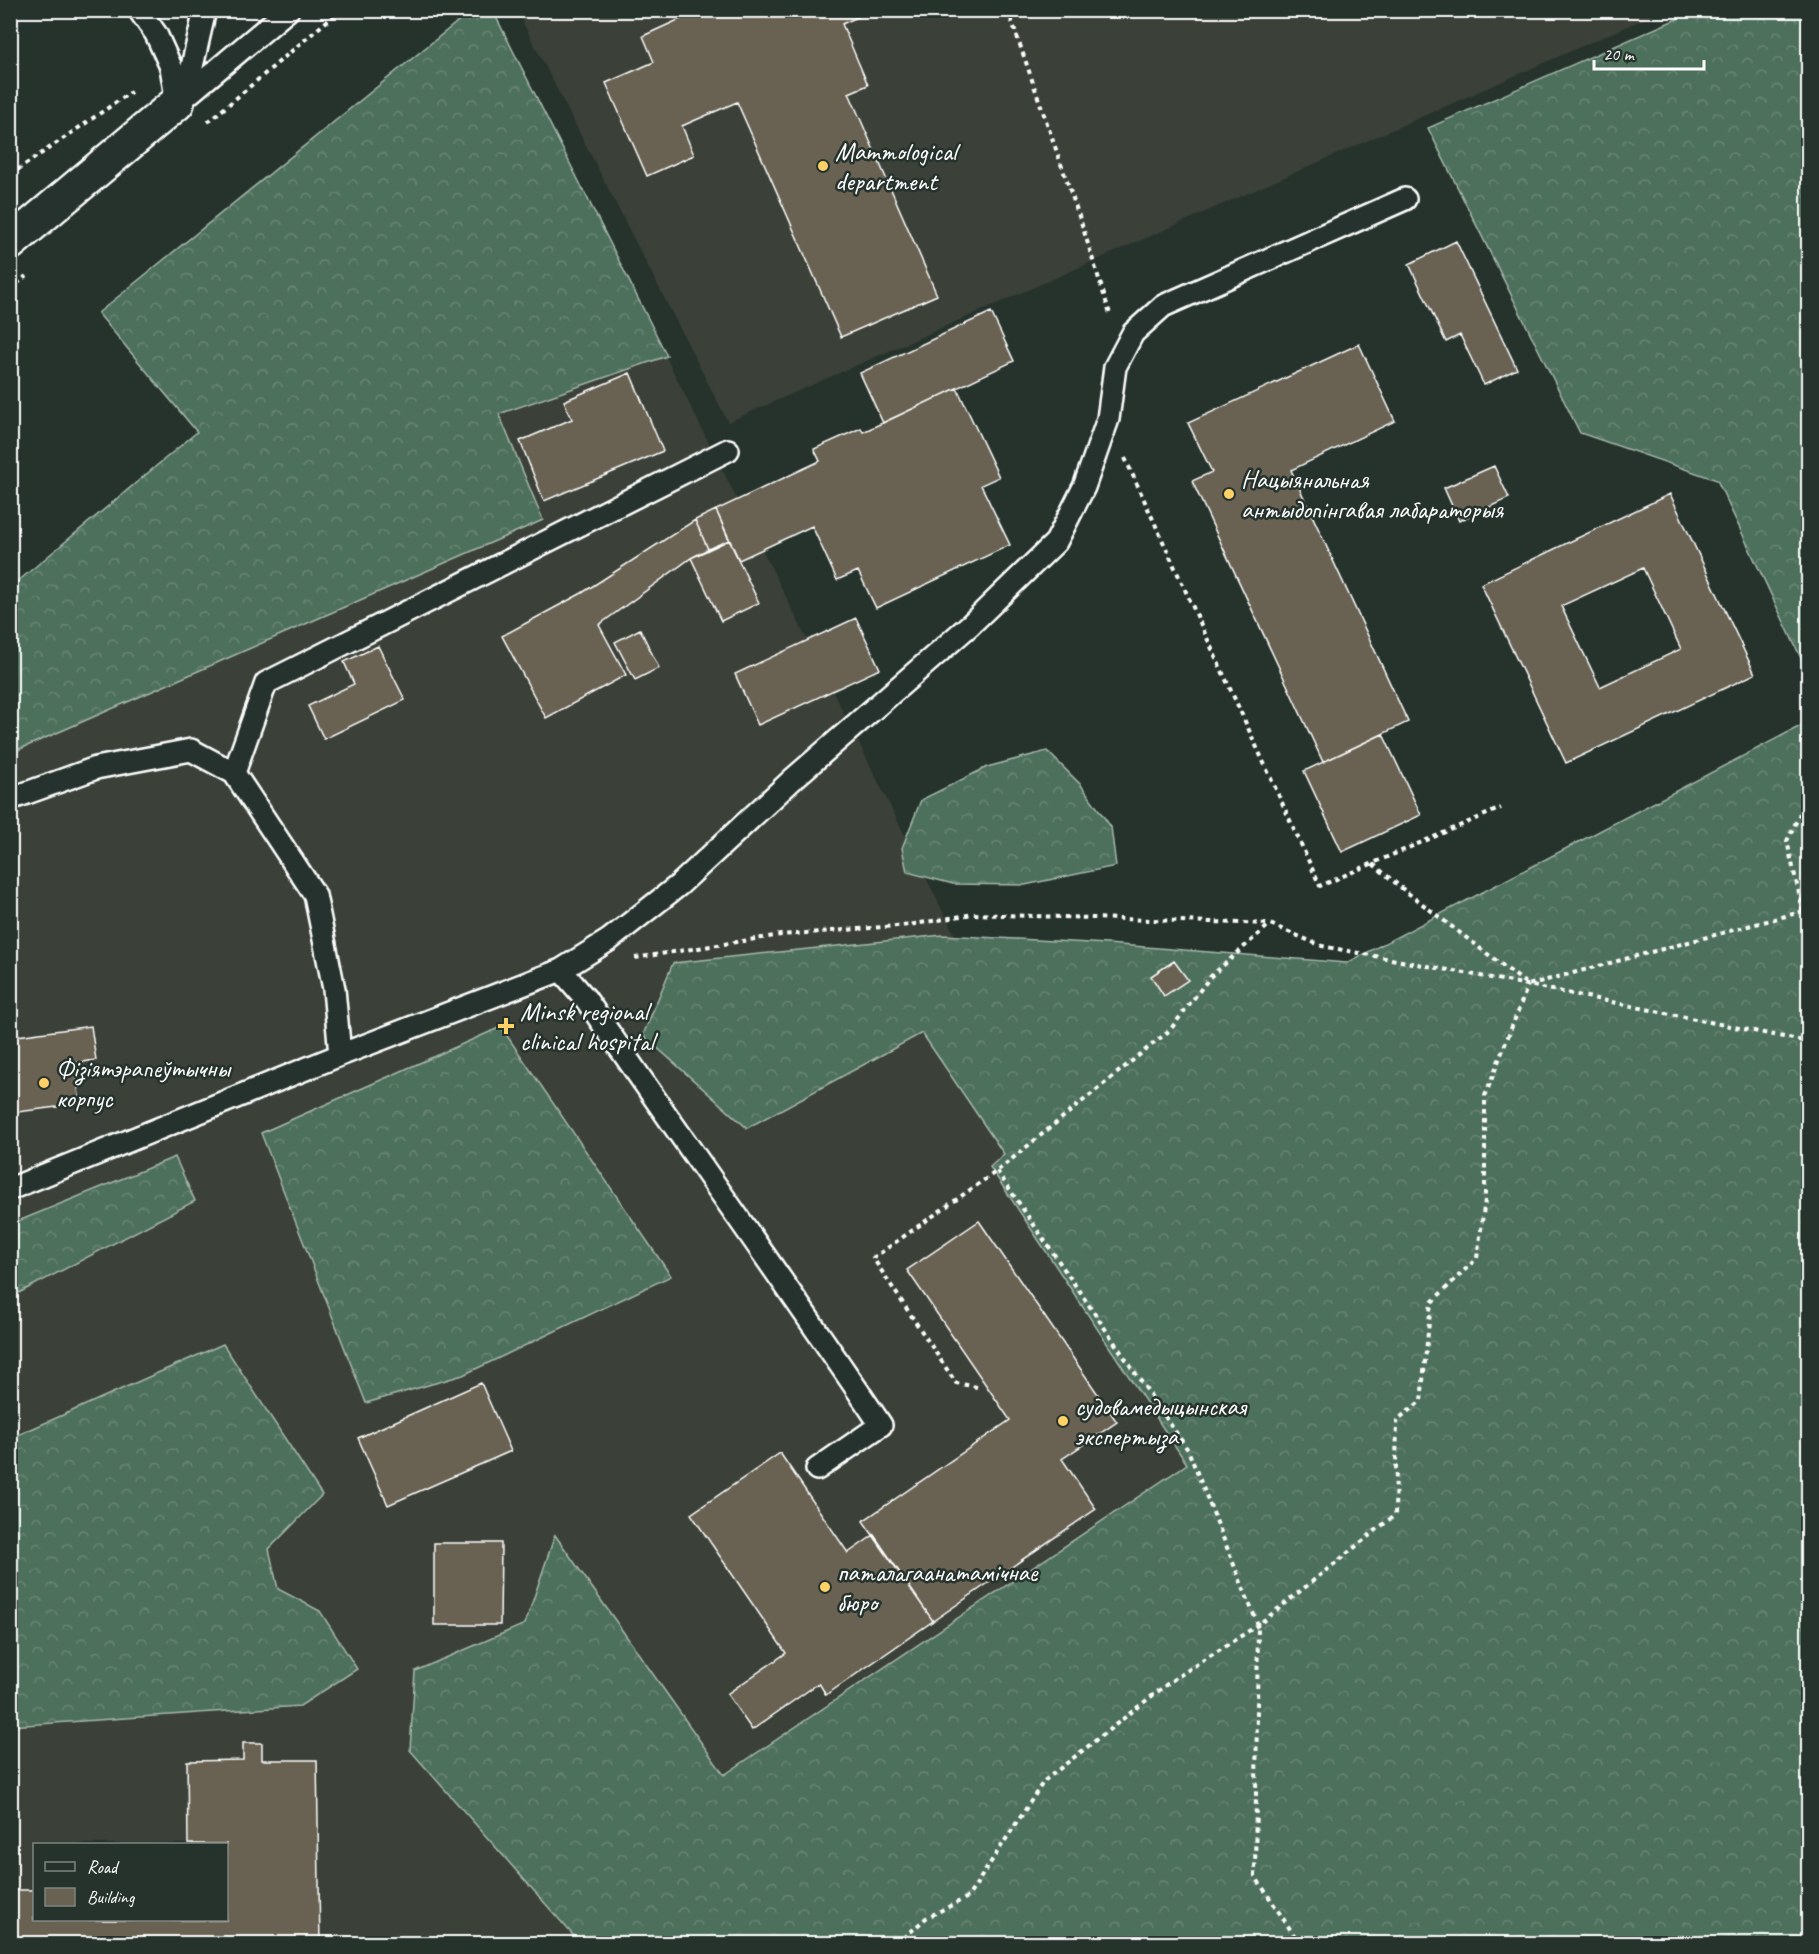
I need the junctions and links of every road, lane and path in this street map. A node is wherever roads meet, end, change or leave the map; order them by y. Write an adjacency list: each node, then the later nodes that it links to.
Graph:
1 (139, 10): 6 (lane)
2 (206, 10): 6 (lane)
3 (288, 10): 6 (lane)
4 (1008, 10): 10 (path)
5 (131, 92): 7 (path)
6 (181, 100): 9 (street)
7 (10, 175)
8 (1406, 199): 10 (lane)
9 (10, 243)
10 (1122, 352): 11 (lane)
11 (1108, 419): 17 (path); 23 (lane)
12 (728, 450): 13 (lane)
13 (234, 773): 15 (lane); 26 (lane)
14 (1809, 797): 19 (path)
15 (10, 799)
16 (1501, 808): 17 (path)
17 (1373, 864): 24 (path)
18 (1809, 910): 19 (path)
19 (1803, 911): 21 (path); 24 (path)
20 (1270, 924): 22 (path); 24 (path); 27 (path)
21 (1809, 928)
22 (631, 959)
23 (561, 970): 26 (lane); 30 (lane)
24 (1528, 985): 25 (path); 31 (path)
25 (1809, 1042)
26 (340, 1055): 28 (lane)
27 (997, 1171): 29 (path); 31 (path)
28 (10, 1189)
29 (977, 1387)
30 (817, 1469)
31 (1258, 1625): 32 (path); 33 (path)
32 (897, 1944)
33 (1300, 1944)

